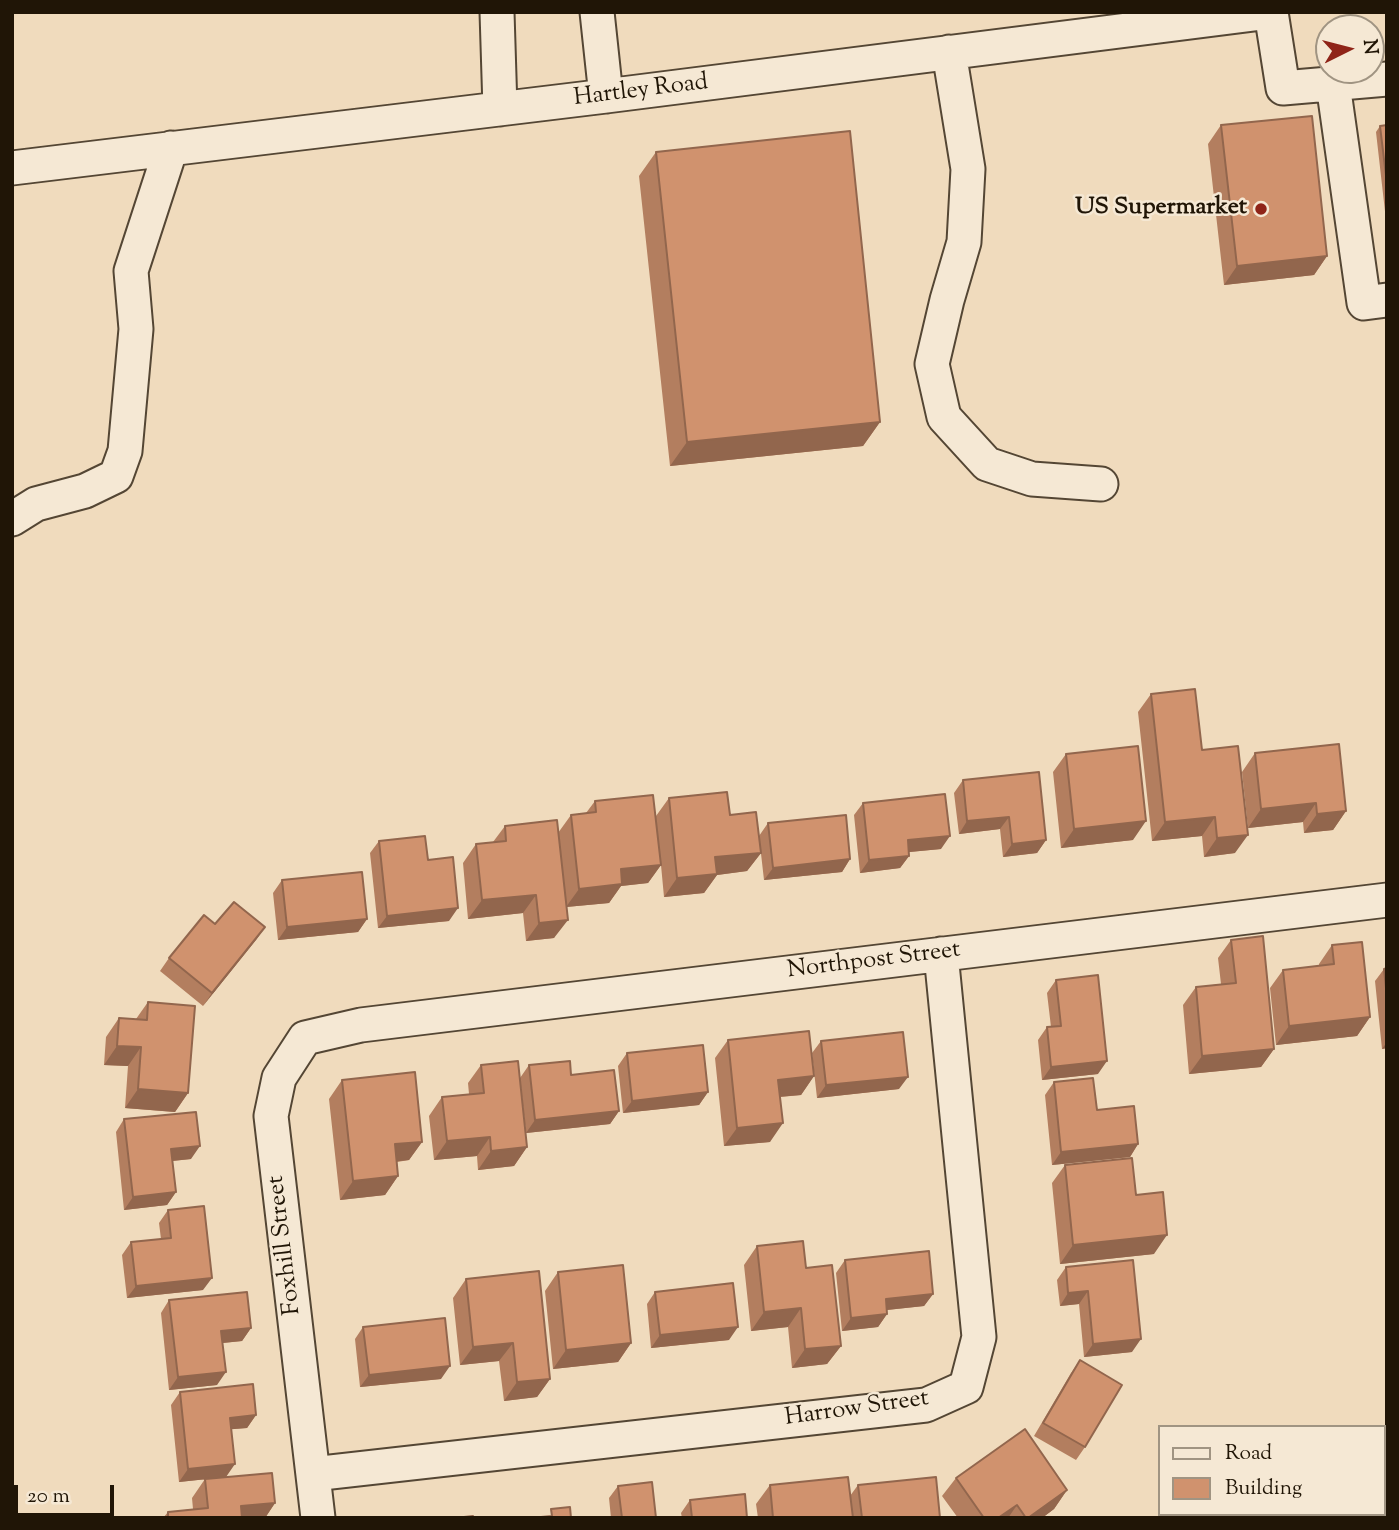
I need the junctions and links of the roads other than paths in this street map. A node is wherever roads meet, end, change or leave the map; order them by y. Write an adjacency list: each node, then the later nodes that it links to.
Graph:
1 (497, 12): 7 (street)
2 (597, 12): 6 (street)
3 (1271, 12): 4 (street, Hartley Road); 5 (street)
4 (949, 52): 6 (street, Hartley Road); 11 (street)
5 (1333, 84): 10 (street)
6 (606, 96): 7 (street, Hartley Road)
7 (500, 110): 8 (street, Hartley Road)
8 (171, 148): 9 (street, Hartley Road); 12 (street)
9 (12, 168)
10 (1387, 300)
11 (1101, 484)
12 (12, 519)
13 (1387, 900): 14 (street, Northpost Street)
14 (941, 954): 15 (street, Northpost Street); 16 (street, Harrow Street)
15 (361, 1025): 16 (street, Foxhill Street)
16 (313, 1474): 17 (street, Foxhill Street)
17 (318, 1518)

